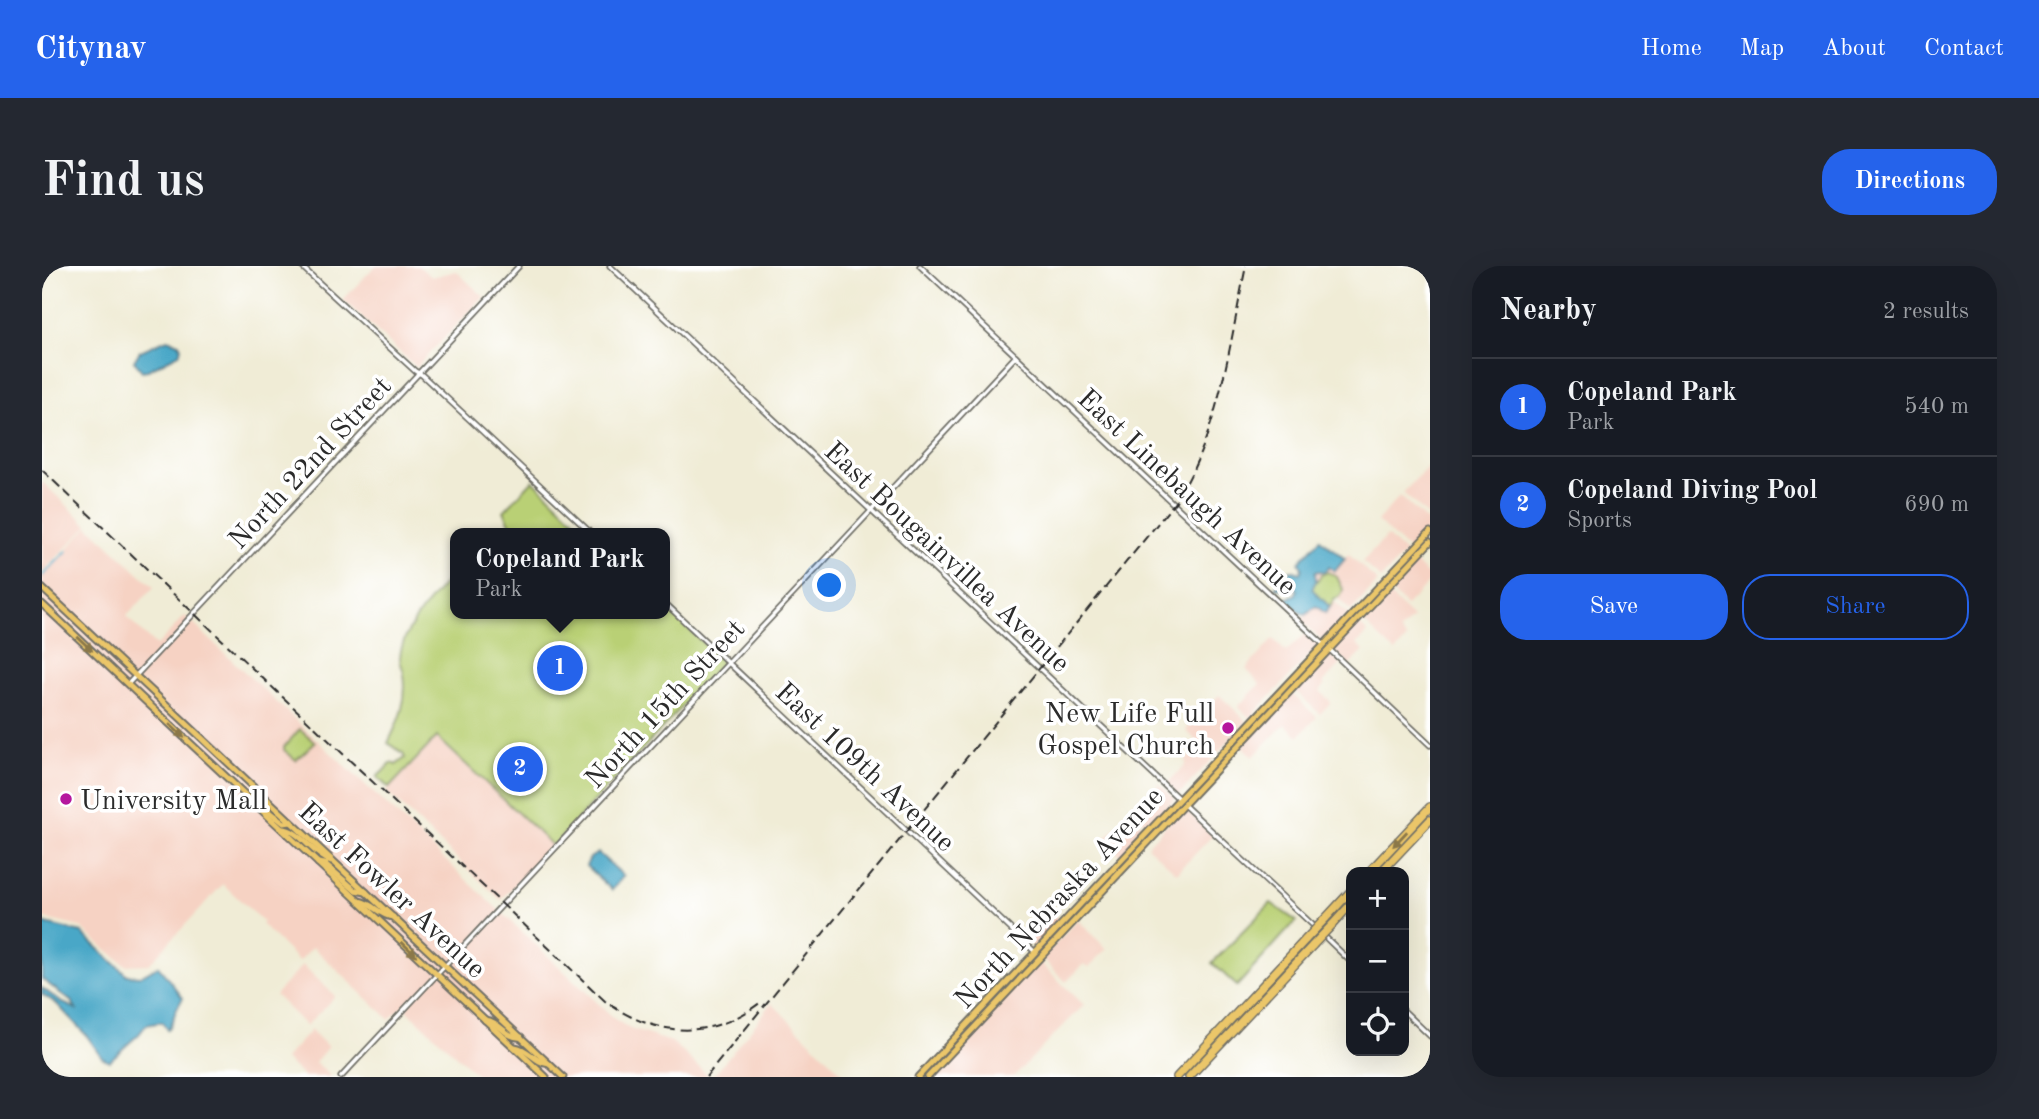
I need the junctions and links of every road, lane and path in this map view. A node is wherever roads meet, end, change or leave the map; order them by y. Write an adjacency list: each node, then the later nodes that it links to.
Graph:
1 (301, 266): 6 (street)
2 (519, 266): 6 (street, North 22nd Street)
3 (610, 266): 7 (street, East Bougainvillea Avenue)
4 (920, 266): 5 (street, East Linebaugh Avenue)
5 (1016, 356): 7 (street, North 15th Street); 14 (street, East Linebaugh Avenue)
6 (418, 373): 8 (street); 16 (street, North 22nd Street)
7 (871, 509): 15 (street, North 15th Street); 19 (street, East Bougainvillea Avenue)
8 (586, 528)
9 (1430, 532): 14 (main road, North Nebraska Avenue)
10 (1430, 542): 14 (main road, North Nebraska Avenue)
11 (42, 588): 16 (main road, East Fowler Avenue)
12 (42, 604): 17 (main road, East Fowler Avenue, one-way to 17)
13 (670, 608): 15 (street, East 109th Avenue)
14 (1327, 647): 18 (street, East Linebaugh Avenue); 19 (main road, North Nebraska Avenue)
15 (728, 662): 38 (street, East 109th Avenue); 40 (street, North 15th Street)
16 (135, 676): 17 (street, North 22nd Street); 23 (main road, East Fowler Avenue)
17 (127, 684): 20 (main road, East Fowler Avenue, one-way to 20)
18 (1430, 745)
19 (1181, 801): 25 (main road, North Nebraska Avenue); 26 (main road, North Nebraska Avenue); 39 (street, East Bougainvillea Avenue)
20 (258, 807): 23 (main road); 24 (main road, East Fowler Avenue)
21 (1430, 807): 29 (highway, one-way to 29)
22 (1430, 820): 30 (highway)
23 (291, 822): 27 (main road, East Fowler Avenue)
24 (282, 829): 27 (main road); 28 (main road, East Fowler Avenue)
25 (1150, 830): 26 (main road); 38 (main road, North Nebraska Avenue)
26 (1142, 848): 38 (main road, North Nebraska Avenue)
27 (334, 862): 31 (main road, East Fowler Avenue)
28 (318, 863): 31 (main road); 33 (main road, East Fowler Avenue)
29 (1374, 867)
30 (1386, 867)
31 (366, 892): 35 (main road, East Fowler Avenue)
32 (1346, 898): 36 (highway)
33 (359, 901): 35 (main road); 41 (main road, East Fowler Avenue, one-way to 41)
34 (1346, 908): 36 (highway)
35 (393, 917): 40 (main road, East Fowler Avenue)
36 (1329, 922): 37 (highway, bridge)
37 (1310, 942): 54 (highway); 55 (highway)
38 (1037, 955): 42 (main road, North Nebraska Avenue)
39 (1346, 957)
40 (445, 966): 41 (street, North 15th Street); 46 (main road, East Fowler Avenue)
41 (436, 974): 44 (main road, East Fowler Avenue); 49 (street, North 15th Street)
42 (997, 998): 52 (main road, North Nebraska Avenue); 53 (main road, North Nebraska Avenue)
43 (1409, 1016): 45 (street)
44 (485, 1020): 46 (main road); 47 (main road, East Fowler Avenue)
45 (1430, 1036)
46 (521, 1037): 48 (main road, East Fowler Avenue)
47 (514, 1047): 48 (main road); 50 (main road, East Fowler Avenue)
48 (549, 1064): 51 (main road, East Fowler Avenue)
49 (341, 1077)
50 (546, 1077)
51 (563, 1077)
52 (918, 1077)
53 (928, 1077)
54 (1177, 1077)
55 (1189, 1077)

